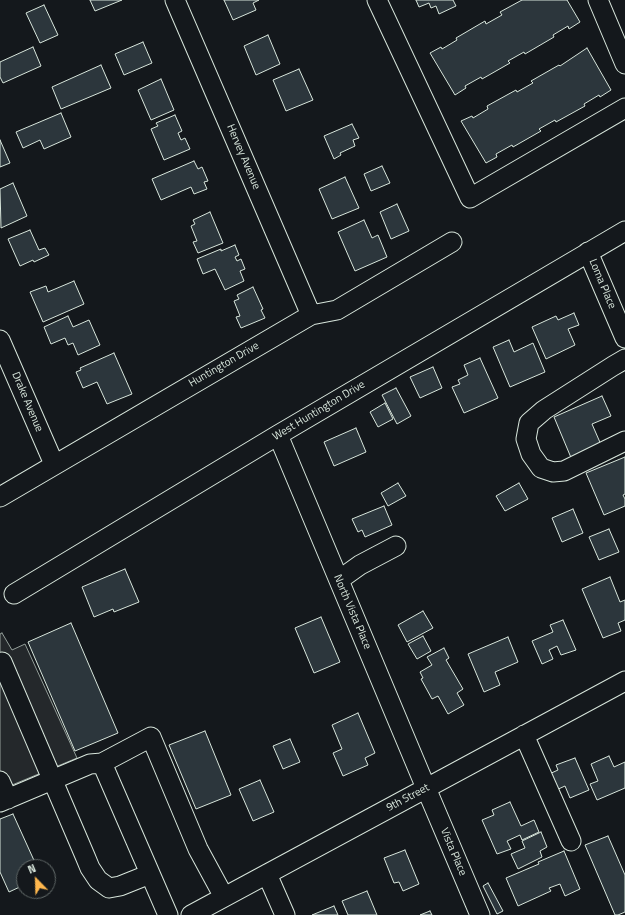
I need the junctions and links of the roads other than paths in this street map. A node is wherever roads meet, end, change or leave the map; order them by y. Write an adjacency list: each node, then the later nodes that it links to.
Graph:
1 (175, 0): 9 (street, Hervey Avenue)
2 (377, 0): 5 (street)
3 (598, 0): 4 (street)
4 (625, 64)
5 (625, 108)
6 (625, 231): 8 (street, West Huntington Drive)
7 (452, 242): 9 (street, Huntington Drive)
8 (588, 252): 10 (street, Loma Place); 13 (street, West Huntington Drive)
9 (311, 315): 15 (street, Huntington Drive)
10 (625, 338)
11 (0, 340): 15 (street, Drake Avenue)
12 (625, 359): 14 (street)
13 (278, 435): 18 (street, North Vista Place); 19 (street, West Huntington Drive)
14 (625, 441)
15 (54, 464): 16 (street, Huntington Drive)
16 (0, 497)
17 (396, 546): 18 (street)
18 (339, 580): 26 (street, North Vista Place)
19 (14, 594)
20 (0, 663): 24 (street)
21 (625, 681): 22 (street, 9th Street)
22 (524, 735): 26 (street, 9th Street); 28 (street)
23 (102, 764): 24 (street); 29 (street); 31 (street)
24 (53, 780): 27 (street); 29 (street)
25 (0, 781): 27 (street)
26 (426, 788): 30 (street, 9th Street); 35 (street, Vista Place)
27 (4, 801)
28 (571, 840)
29 (150, 874): 32 (street)
30 (267, 874): 31 (street, 9th Street); 34 (street)
31 (224, 897): 33 (street, 9th Street)
32 (168, 915)
33 (191, 915)
34 (285, 915)
35 (480, 915)

